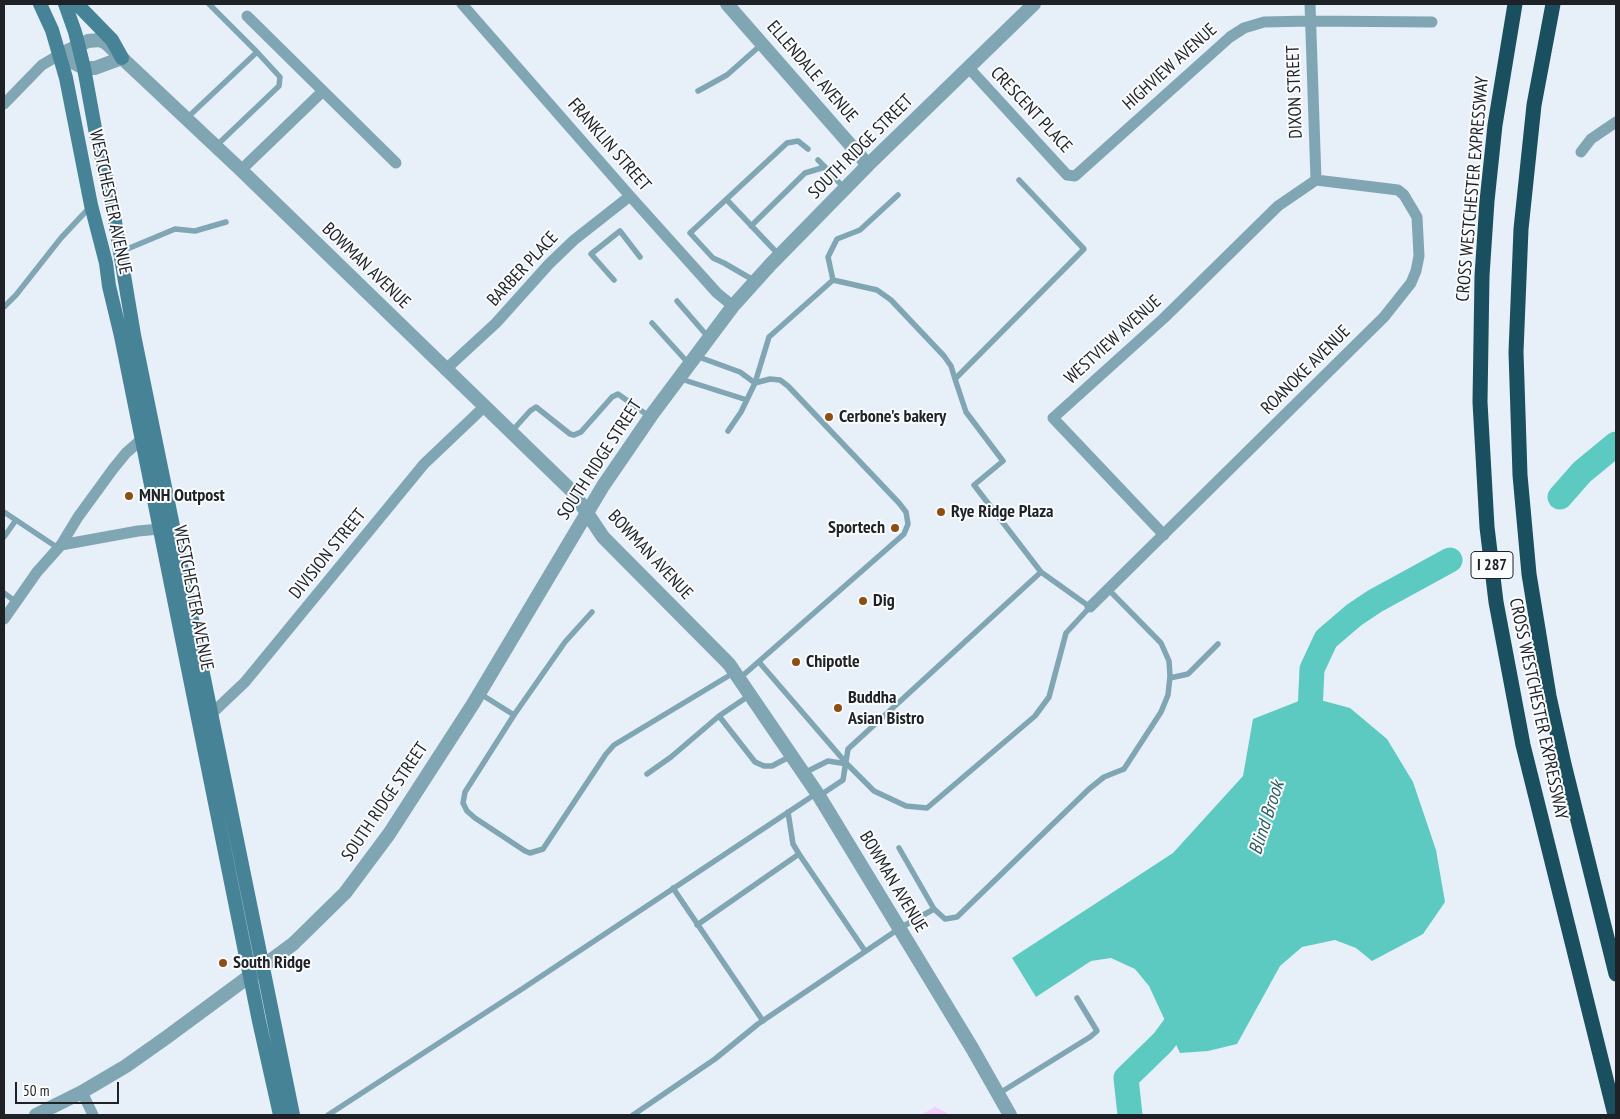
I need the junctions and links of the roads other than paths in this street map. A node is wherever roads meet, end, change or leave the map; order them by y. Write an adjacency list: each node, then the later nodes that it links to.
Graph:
1 (40, 4): 17 (main road, WESTCHESTER AVENUE)
2 (65, 4): 15 (main road, WESTCHESTER AVENUE)
3 (77, 4): 18 (main road)
4 (210, 4): 16 (lane)
5 (462, 4): 39 (street, FRANKLIN STREET)
6 (727, 4): 14 (street, ELLENDALE AVENUE)
7 (1310, 4): 12 (street, DIXON STREET)
8 (1515, 4): 118 (highway, CROSS WESTCHESTER EXPRESSWAY / I 287)
9 (1552, 4): 105 (highway, CROSS WESTCHESTER EXPRESSWAY / I 287)
10 (1029, 5): 20 (street, SOUTH RIDGE STREET)
11 (247, 16): 22 (street)
12 (1310, 21): 13 (street, HIGHVIEW AVENUE); 34 (street, HIGHVIEW AVENUE); 36 (street, DIXON STREET)
13 (1432, 22)
14 (762, 44): 21 (lane); 31 (street, ELLENDALE AVENUE)
15 (78, 46): 17 (street, BOWMAN AVENUE); 18 (street, BOWMAN AVENUE); 19 (main road, WESTCHESTER AVENUE)
16 (257, 52): 24 (lane); 26 (lane)
17 (60, 55): 19 (street); 23 (street); 41 (main road, WESTCHESTER AVENUE)
18 (122, 58): 19 (street); 24 (street, BOWMAN AVENUE)
19 (84, 68): 44 (main road, WESTCHESTER AVENUE)
20 (968, 68): 31 (street, SOUTH RIDGE STREET); 34 (street, CRESCENT PLACE)
21 (698, 91)
22 (323, 92): 30 (street); 33 (street)
23 (4, 104)
24 (186, 118): 26 (street, BOWMAN AVENUE)
25 (1616, 122): 28 (street)
26 (216, 146): 33 (street, BOWMAN AVENUE)
27 (808, 150): 40 (lane)
28 (1581, 152)
29 (818, 160): 32 (lane)
30 (396, 163)
31 (868, 165): 37 (street, SOUTH RIDGE STREET)
32 (825, 167): 37 (lane); 43 (lane)
33 (241, 170): 56 (street, BOWMAN AVENUE)
34 (1069, 175)
35 (1019, 180): 58 (lane)
36 (1316, 180): 71 (street, WESTVIEW AVENUE); 71 (street, ROANOKE AVENUE)
37 (844, 189): 45 (street, SOUTH RIDGE STREET)
38 (898, 195): 48 (lane)
39 (630, 196): 51 (street, FRANKLIN STREET); 56 (street, BARBER PLACE)
40 (727, 200): 43 (lane); 49 (lane)
41 (91, 205): 52 (lane); 65 (main road, WESTCHESTER AVENUE)
42 (226, 222): 44 (lane)
43 (751, 226): 45 (lane)
44 (120, 252): 65 (main road, WESTCHESTER AVENUE)
45 (779, 255): 49 (street, SOUTH RIDGE STREET)
46 (640, 257): 47 (lane)
47 (614, 280)
48 (833, 280): 58 (lane); 59 (lane)
49 (755, 281): 51 (street, SOUTH RIDGE STREET)
50 (677, 301): 54 (lane)
51 (733, 306): 54 (street, SOUTH RIDGE STREET)
52 (4, 307)
53 (652, 323): 55 (lane)
54 (709, 338): 55 (street, SOUTH RIDGE STREET)
55 (692, 360): 57 (street, SOUTH RIDGE STREET); 59 (lane)
56 (446, 370): 61 (street, BOWMAN AVENUE)
57 (679, 378): 60 (lane); 62 (street, SOUTH RIDGE STREET)
58 (955, 379): 74 (lane)
59 (755, 383): 60 (lane); 82 (lane)
60 (747, 400): 63 (lane)
61 (484, 407): 64 (street, BOWMAN AVENUE); 87 (street, DIVISION STREET)
62 (650, 417): 64 (lane); 68 (street, SOUTH RIDGE STREET)
63 (728, 431)
64 (510, 432): 68 (street, BOWMAN AVENUE)
65 (148, 437): 66 (main road, WESTCHESTER AVENUE); 70 (main road, WESTCHESTER AVENUE); 73 (street)
66 (170, 508): 70 (street); 87 (main road, WESTCHESTER AVENUE)
67 (4, 512): 69 (lane)
68 (587, 514): 83 (street, BOWMAN AVENUE); 85 (street, SOUTH RIDGE STREET)
69 (16, 520): 72 (lane); 73 (lane)
70 (160, 529): 73 (street); 90 (main road, WESTCHESTER AVENUE)
71 (1164, 535): 75 (street, ROANOKE AVENUE)
72 (4, 537)
73 (60, 547): 77 (street)
74 (1041, 572): 78 (lane); 92 (lane)
75 (1108, 589): 78 (street, ROANOKE AVENUE); 84 (lane)
76 (4, 593): 77 (lane)
77 (16, 602): 80 (street)
78 (1090, 607): 92 (lane)
79 (592, 612): 88 (lane)
80 (4, 619)
81 (1218, 644): 84 (lane)
82 (759, 662): 83 (lane); 92 (lane)
83 (737, 675): 86 (street, BOWMAN AVENUE); 88 (lane)
84 (1170, 678): 100 (lane)
85 (479, 693): 88 (lane); 104 (street, SOUTH RIDGE STREET)
86 (751, 694): 89 (lane); 91 (street, BOWMAN AVENUE)
87 (211, 714): 90 (street, DIVISION STREET); 104 (main road, WESTCHESTER AVENUE)
88 (514, 715)
89 (719, 716): 91 (lane); 93 (lane)
90 (200, 726): 106 (main road, WESTCHESTER AVENUE)
91 (791, 756): 94 (street, BOWMAN AVENUE)
92 (846, 764): 94 (lane); 95 (lane)
93 (647, 774)
94 (803, 774): 95 (street, BOWMAN AVENUE)
95 (818, 794): 96 (lane); 102 (street, BOWMAN AVENUE)
96 (788, 812): 98 (lane); 99 (lane)
97 (899, 848): 100 (lane)
98 (799, 854): 101 (lane); 103 (lane)
99 (672, 888): 101 (lane); 115 (lane)
100 (934, 909): 102 (lane)
101 (697, 924): 108 (lane)
102 (900, 928): 103 (lane); 110 (street, BOWMAN AVENUE)
103 (865, 951): 108 (lane)
104 (262, 966): 106 (street, SOUTH RIDGE STREET); 114 (main road, WESTCHESTER AVENUE)
105 (1616, 974)
106 (250, 976): 109 (street, SOUTH RIDGE STREET); 113 (main road, WESTCHESTER AVENUE)
107 (1077, 998): 110 (lane)
108 (763, 1021): 116 (lane)
109 (82, 1092): 111 (street, SOUTH RIDGE STREET); 112 (street)
110 (998, 1094): 117 (street, BOWMAN AVENUE)
111 (36, 1115)
112 (93, 1115)
113 (280, 1115)
114 (292, 1115)
115 (328, 1115)
116 (633, 1115)
117 (1010, 1115)
118 (1615, 1115)

